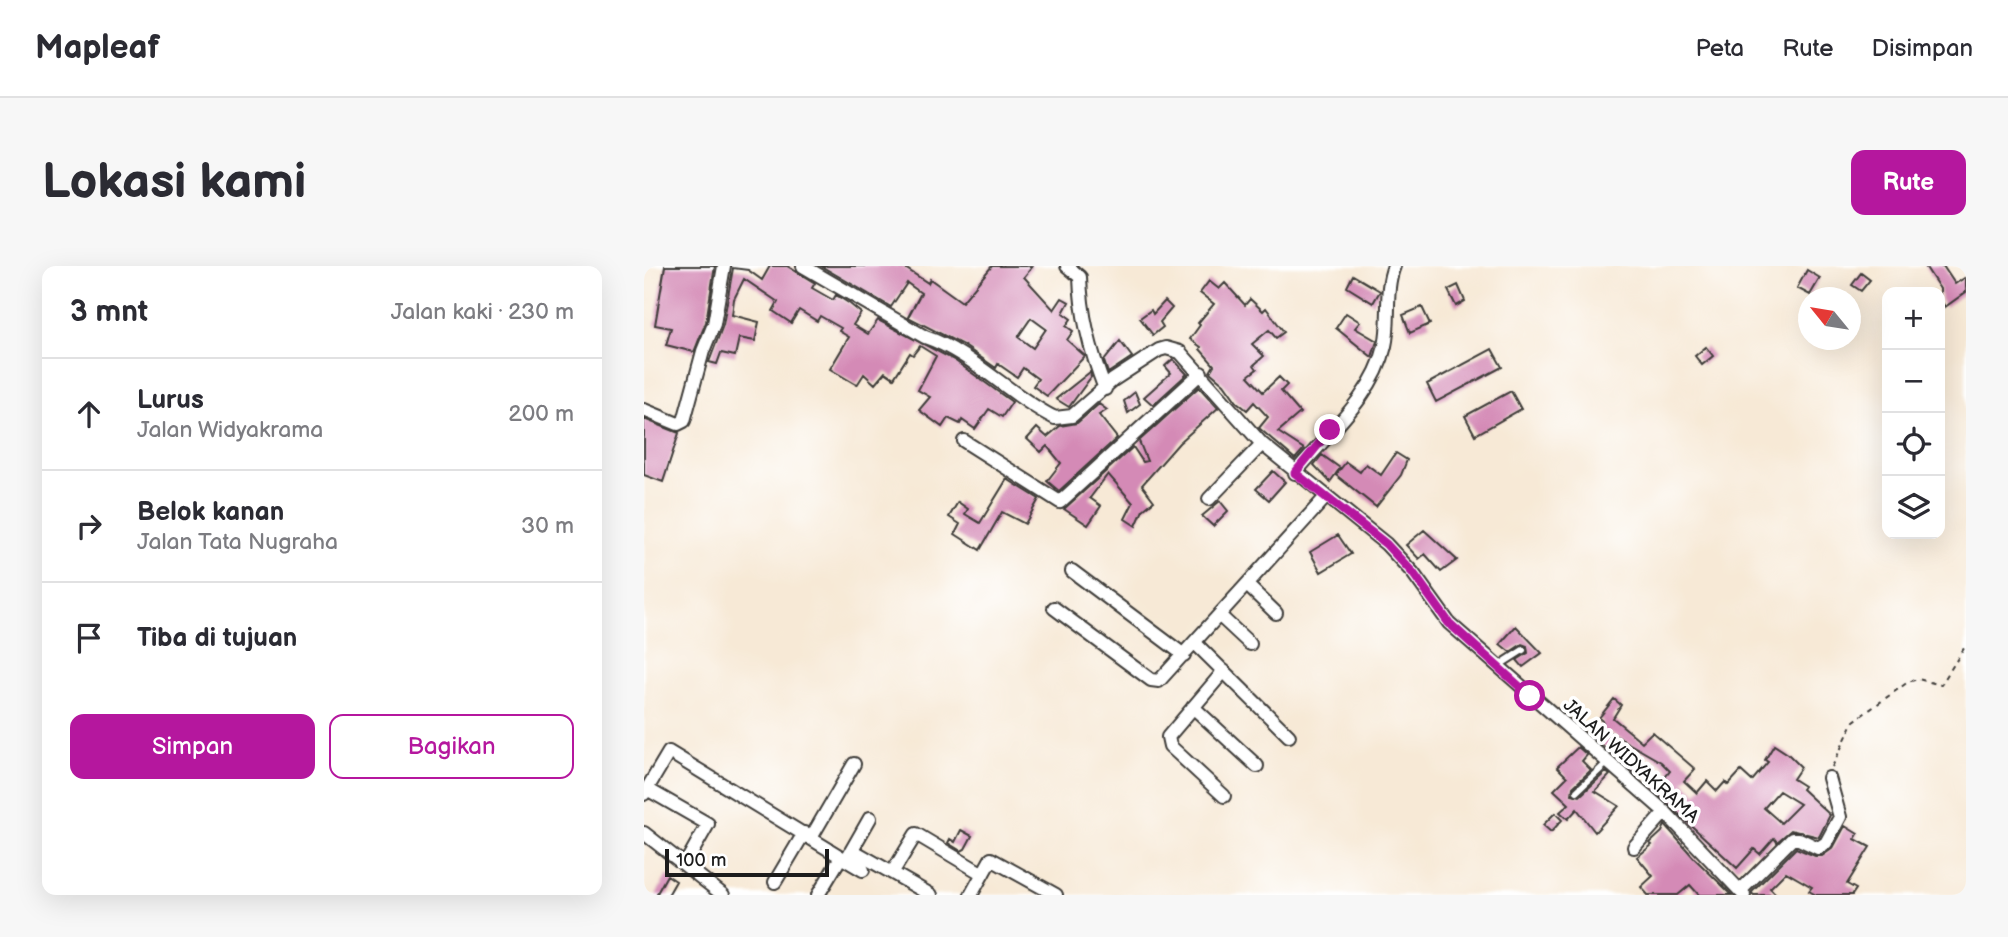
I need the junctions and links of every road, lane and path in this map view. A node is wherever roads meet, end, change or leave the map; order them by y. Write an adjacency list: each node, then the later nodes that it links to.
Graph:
1 (724, 266): 7 (street)
2 (803, 266): 6 (street, JALAN WIDYAKRAMA)
3 (1067, 266): 6 (street)
4 (1394, 266): 10 (street)
5 (1201, 373): 6 (street, JALAN WIDYAKRAMA); 8 (street); 9 (street, JALAN WIDYAKRAMA)
6 (1105, 388)
7 (644, 411)
8 (964, 441)
9 (1262, 444): 10 (street, JALAN WIDYAKRAMA); 12 (street)
10 (1295, 473): 11 (street, JALAN WIDYAKRAMA)
11 (1325, 498): 14 (street); 23 (street, JALAN WIDYAKRAMA)
12 (1209, 499)
13 (1072, 572): 22 (street)
14 (1247, 585): 16 (street); 17 (street)
15 (1054, 608): 22 (street)
16 (1276, 613)
17 (1219, 615): 18 (street); 19 (street)
18 (1195, 643): 22 (street); 24 (street)
19 (1251, 645)
20 (1966, 645): 30 (path)
21 (1523, 650): 23 (lane)
22 (1184, 655)
23 (1497, 667): 27 (street, JALAN WIDYAKRAMA)
24 (1224, 671): 25 (street); 26 (street)
25 (1193, 707): 29 (street); 33 (street)
26 (1289, 736)
27 (1608, 762): 32 (lane); 34 (street, JALAN WIDYAKRAMA)
28 (854, 764): 37 (street)
29 (1257, 766)
30 (1829, 778): 45 (street)
31 (645, 791): 37 (street); 40 (street)
32 (1577, 791)
33 (1224, 796)
34 (1665, 812): 38 (street); 45 (street, JALAN WIDYAKRAMA)
35 (870, 818): 39 (street)
36 (644, 832): 46 (street)
37 (807, 836): 39 (street); 44 (street)
38 (1634, 847)
39 (846, 856): 41 (street); 42 (street); 47 (street)
40 (687, 861)
41 (863, 870)
42 (892, 873): 43 (street); 48 (street)
43 (983, 874): 49 (street); 50 (street)
44 (775, 882)
45 (1742, 893)
46 (723, 895)
47 (818, 895)
48 (931, 895)
49 (971, 895)
50 (1056, 895)

